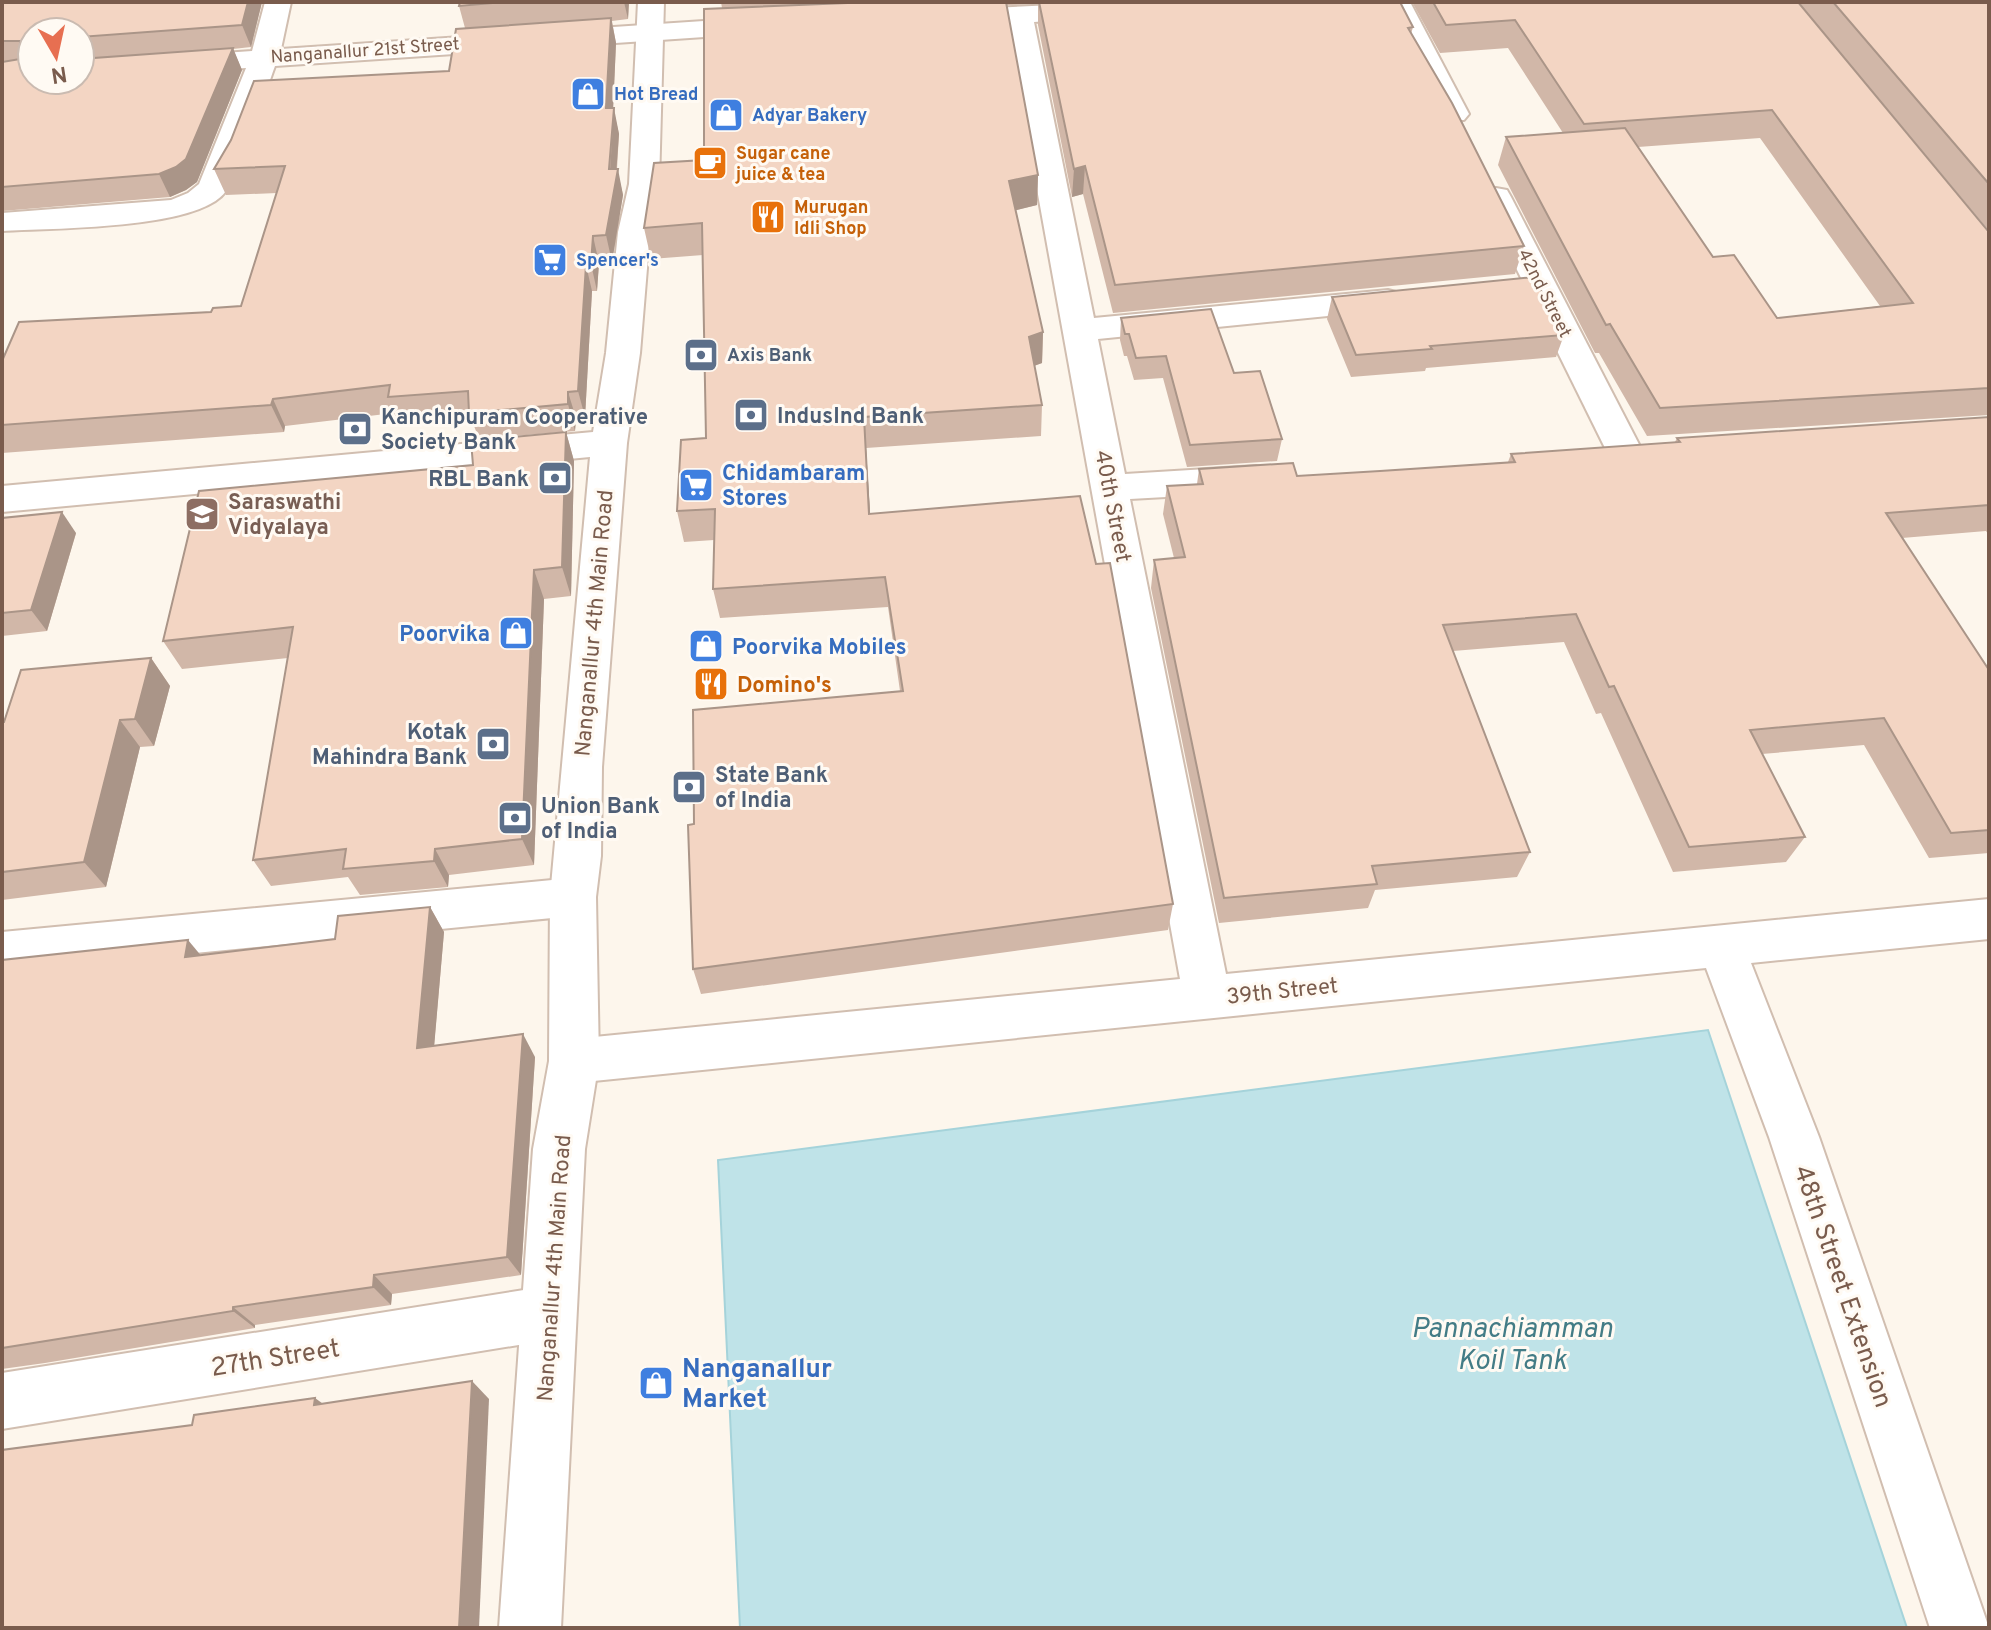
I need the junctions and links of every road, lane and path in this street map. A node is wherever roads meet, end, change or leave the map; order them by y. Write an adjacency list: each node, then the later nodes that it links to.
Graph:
1 (278, 2): 8 (street)
2 (1397, 2): 10 (street)
3 (1130, 10): 4 (street)
4 (1019, 15): 6 (street); 14 (street, 40th Street)
5 (650, 16): 7 (street, Nanganallur 21st Street); 8 (street, Nanganallur 21st Street); 15 (street, Nanganallur 4th Main Road)
6 (927, 19)
7 (788, 25)
8 (265, 57): 9 (street, Nanganallur 21st Street); 12 (street)
9 (96, 70)
10 (1469, 143)
11 (1483, 172): 16 (street, 42nd Street)
12 (2, 222)
13 (1423, 296): 14 (street)
14 (1080, 330): 18 (street, 40th Street)
15 (609, 443): 19 (street); 20 (street, Nanganallur 4th Main Road)
16 (1627, 456)
17 (1283, 478): 18 (street)
18 (1110, 488): 24 (street, 40th Street)
19 (2, 499)
20 (573, 897): 23 (street); 25 (street, Nanganallur 4th Main Road)
21 (1989, 919): 22 (street, 39th Street)
22 (1721, 946): 24 (street, 39th Street); 29 (street, 48th Street Extension)
23 (2, 952)
24 (1207, 997): 25 (street, 39th Street)
25 (574, 1061): 26 (street, Nanganallur 4th Main Road)
26 (549, 1313): 27 (street, 27th Street); 28 (street, Nanganallur 4th Main Road)
27 (2, 1401)
28 (530, 1628)
29 (1961, 1628)

